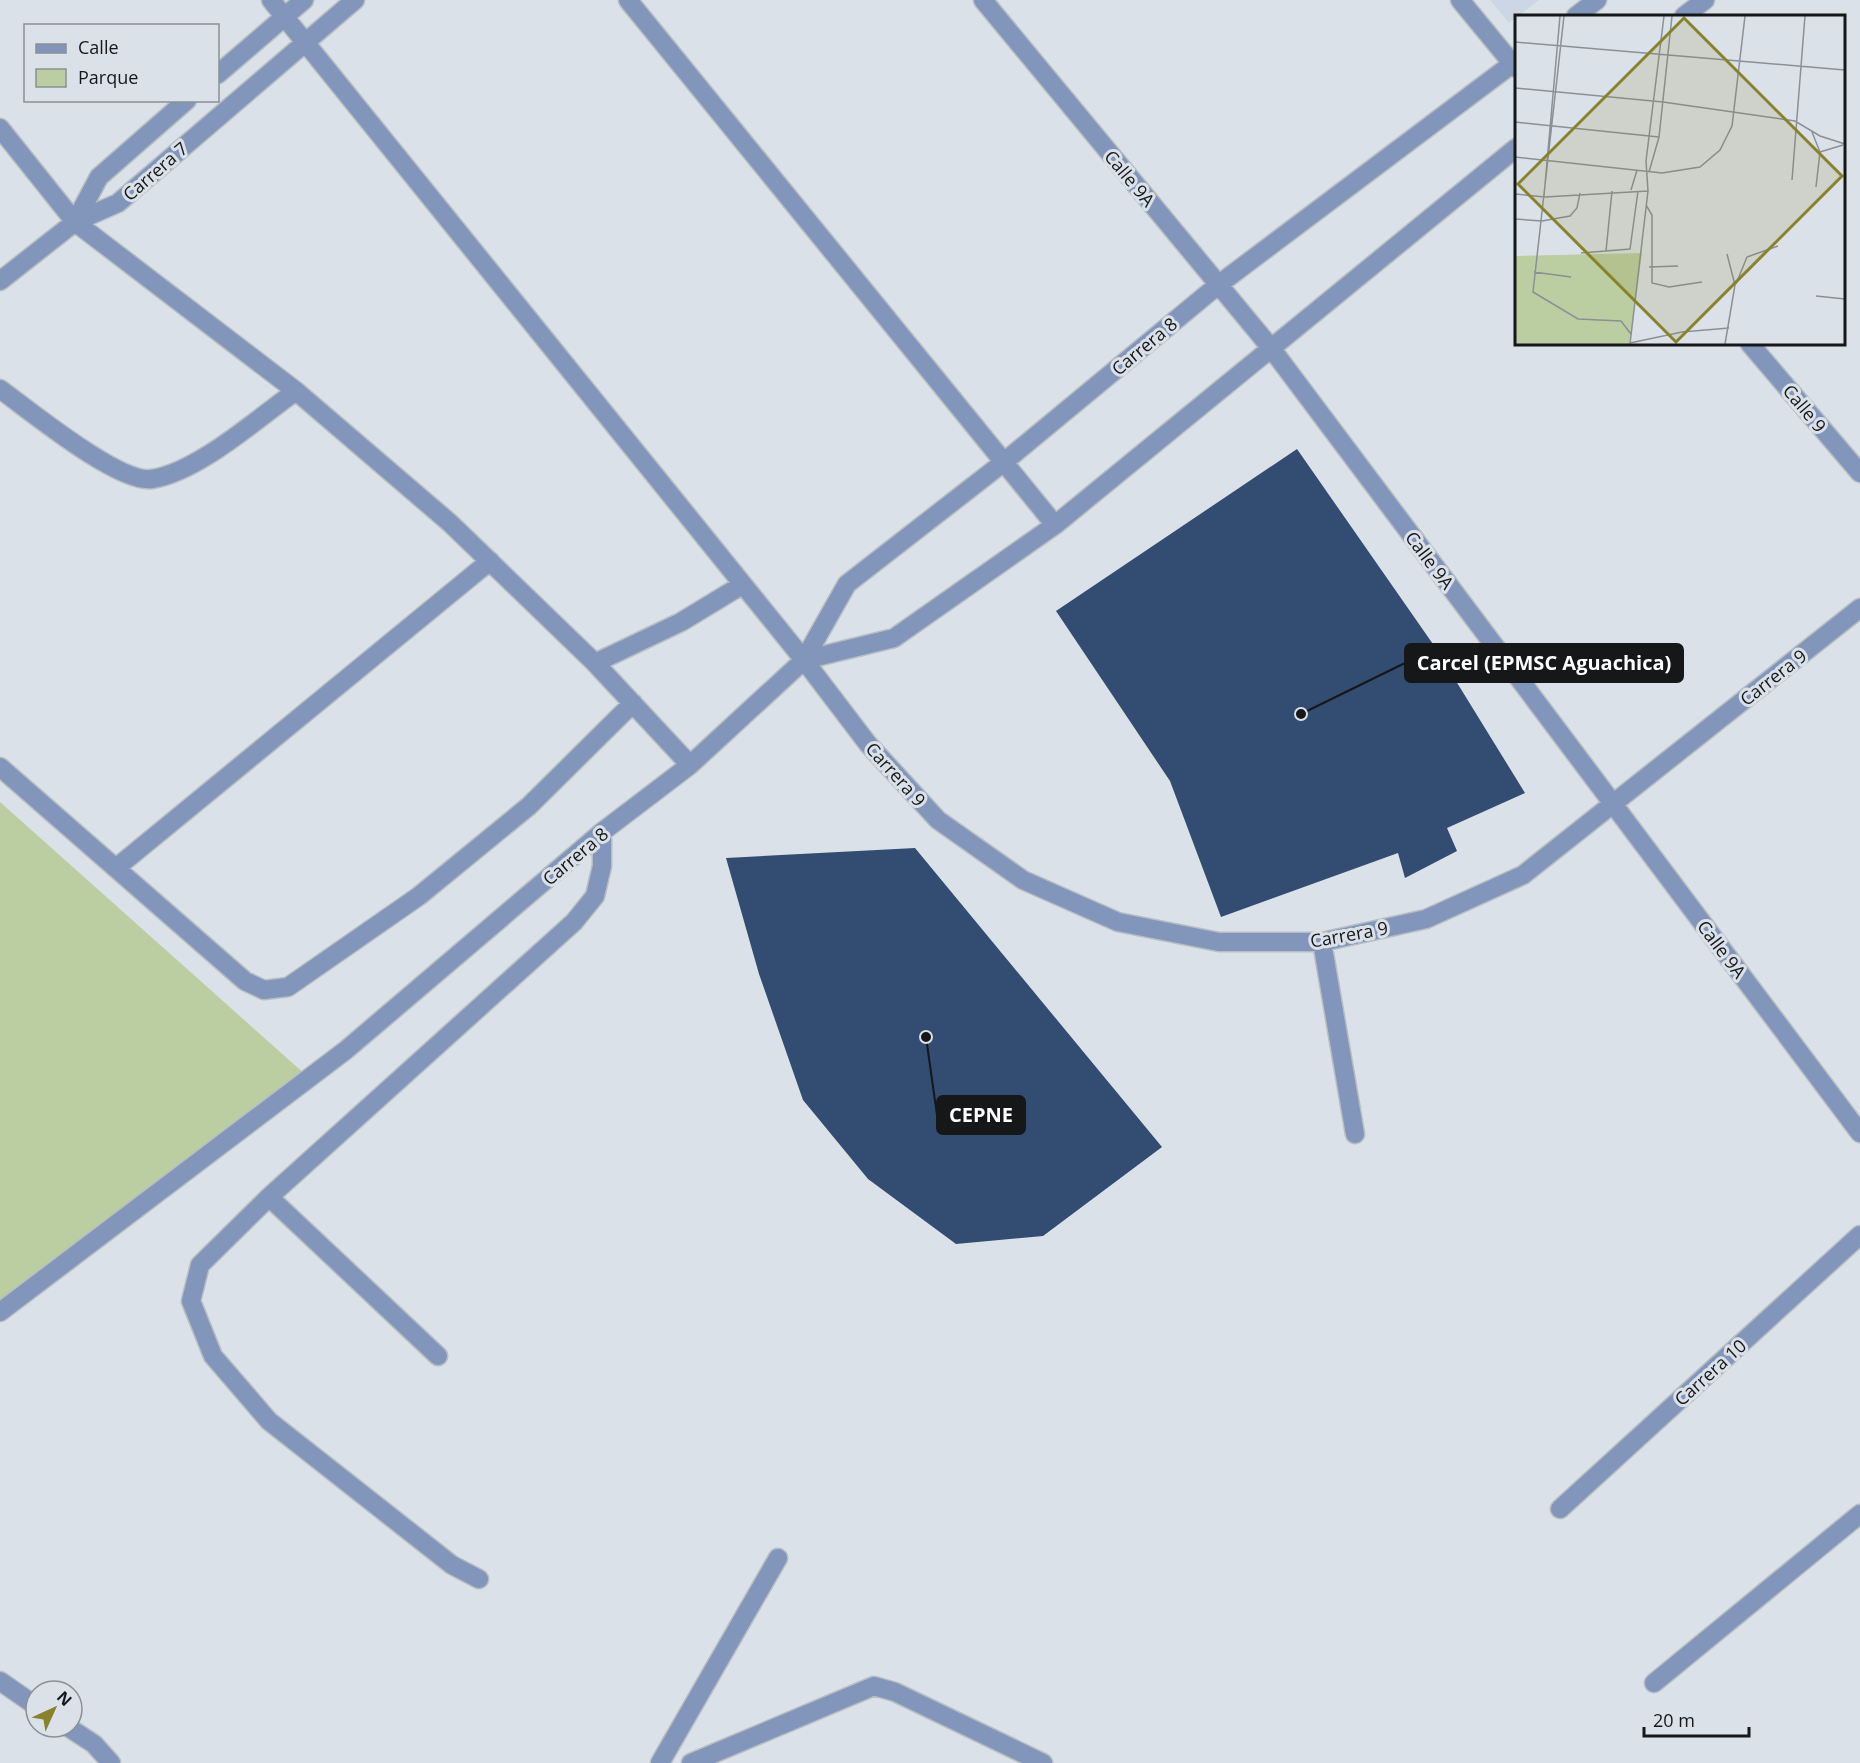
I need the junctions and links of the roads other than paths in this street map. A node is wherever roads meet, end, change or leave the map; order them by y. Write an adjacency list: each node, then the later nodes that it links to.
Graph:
1 (271, 0): 11 (street, Carrera 9)
2 (304, 0): 11 (street)
3 (355, 0): 12 (street, Carrera 7)
4 (628, 0): 25 (street)
5 (983, 0): 20 (street, Calle 9A)
6 (1460, 0): 13 (street)
7 (1597, 0): 9 (street)
8 (1705, 0): 10 (street)
9 (1577, 15)
10 (1685, 15)
11 (284, 16): 12 (street, Carrera 9); 14 (street)
12 (305, 42): 18 (street, Carrera 7); 29 (street, Carrera 9)
13 (1515, 65): 20 (street, Carrera 8)
14 (219, 73)
15 (185, 102): 18 (street, Carrera 7)
16 (0, 128): 18 (street)
17 (1515, 149): 22 (street, Carrera 8)
18 (75, 222): 19 (street); 24 (street)
19 (0, 281)
20 (1218, 285): 22 (street, Calle 9A); 25 (street, Carrera 8)
21 (1751, 345): 26 (street, Calle 9)
22 (1271, 348): 27 (street, Carrera 8); 36 (street, Calle 9A)
23 (0, 389): 24 (street)
24 (296, 391): 28 (street)
25 (1004, 462): 27 (street); 31 (street, Carrera 8)
26 (1860, 473)
27 (1055, 525): 31 (street, Carrera 8)
28 (490, 561): 32 (street); 38 (street)
29 (742, 585): 31 (street, Carrera 9); 32 (street)
30 (1860, 608): 36 (street, Carrera 9)
31 (804, 660): 34 (street, Carrera 8); 39 (street, Carrera 9)
32 (595, 663): 33 (street)
33 (633, 703): 34 (street); 38 (street)
34 (690, 765): 37 (street, Carrera 8)
35 (0, 767): 38 (street)
36 (1613, 804): 39 (street, Carrera 9); 40 (street, Calle 9A)
37 (602, 832): 42 (street); 44 (street, Carrera 8)
38 (116, 868)
39 (1322, 942): 41 (street)
40 (1860, 1133)
41 (1354, 1134)
42 (269, 1197): 45 (street); 49 (street)
43 (1860, 1235): 46 (street, Carrera 10)
44 (0, 1312)
45 (438, 1356)
46 (1560, 1509)
47 (1860, 1514): 51 (street)
48 (778, 1557): 55 (street)
49 (479, 1579)
50 (0, 1682): 52 (street)
51 (1654, 1683)
52 (24, 1698)
53 (84, 1737): 54 (street)
54 (111, 1763)
55 (660, 1763)
56 (691, 1763): 57 (street)
57 (1042, 1763)

